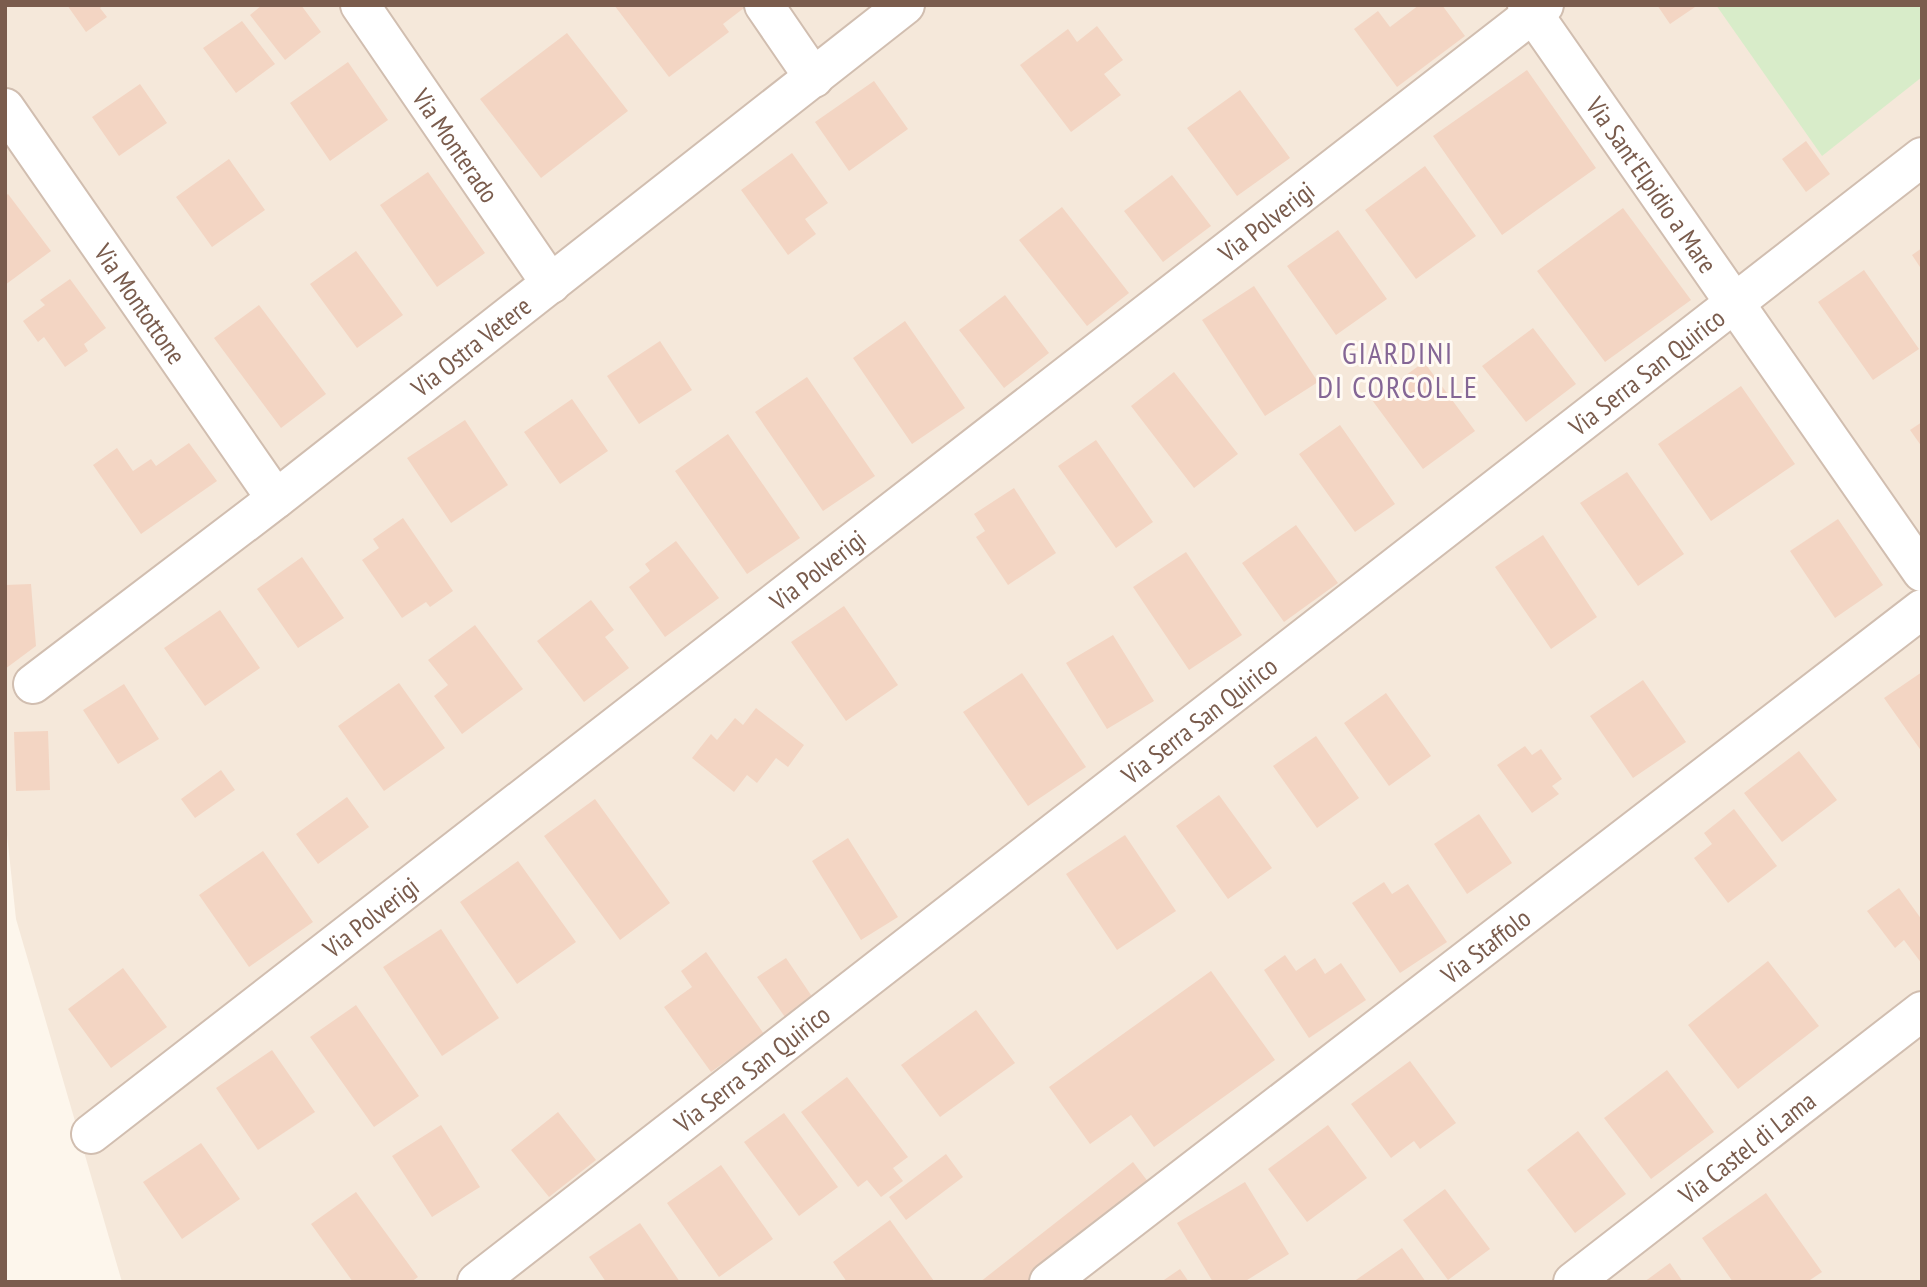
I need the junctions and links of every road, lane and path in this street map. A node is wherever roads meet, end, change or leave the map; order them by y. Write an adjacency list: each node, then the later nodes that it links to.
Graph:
1 (360, 5): 8 (street, Via Monterado)
2 (764, 5): 5 (street)
3 (905, 5): 5 (street, Via Ostra Vetere)
4 (1535, 8): 9 (street, Via Sant'Elpidio a Mare); 15 (street, Via Polverigi)
5 (814, 78): 8 (street, Via Ostra Vetere)
6 (5, 108): 10 (street, Via Montottone)
7 (1922, 157): 9 (street, Via Serra San Quirico)
8 (551, 284): 10 (street, Via Ostra Vetere)
9 (1734, 303): 11 (street, Via Sant'Elpidio a Mare); 16 (street, Via Serra San Quirico)
10 (276, 499): 13 (street, Via Ostra Vetere)
11 (1922, 572)
12 (1922, 609): 17 (street, Via Staffolo)
13 (33, 684)
14 (1922, 1011): 18 (street, Via Castel di Lama)
15 (91, 1134)
16 (477, 1282)
17 (1049, 1282)
18 (1573, 1282)

